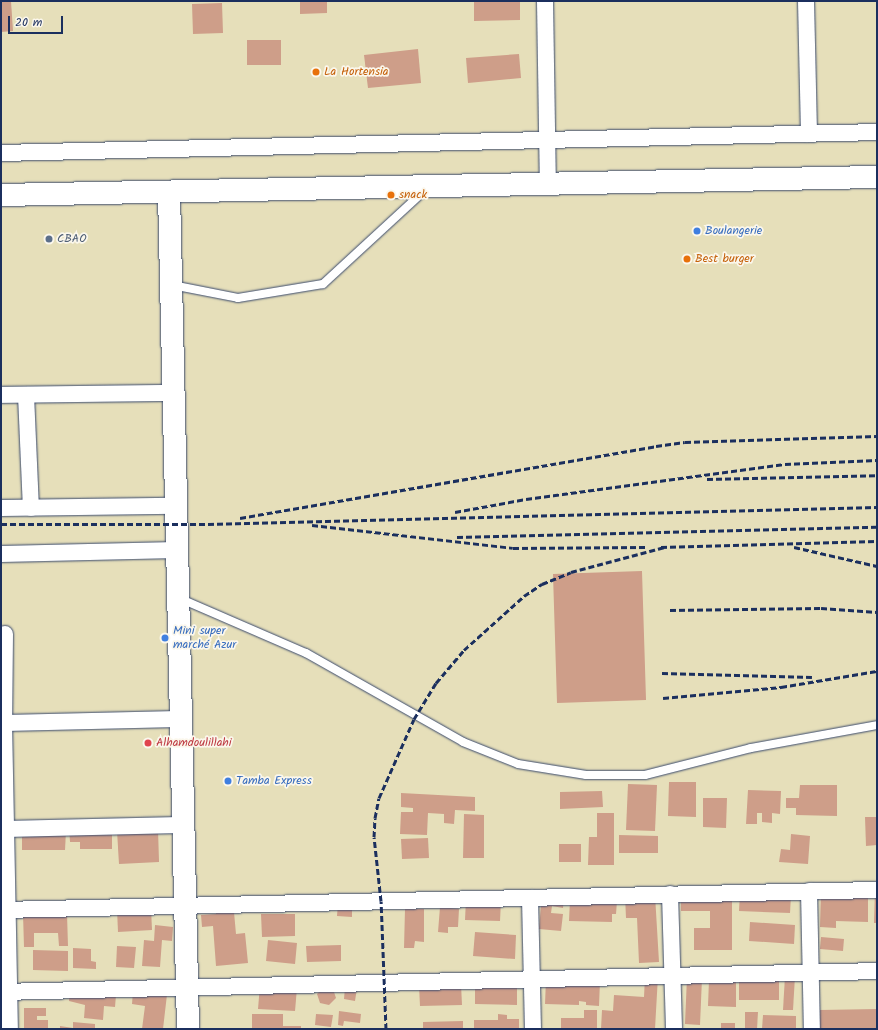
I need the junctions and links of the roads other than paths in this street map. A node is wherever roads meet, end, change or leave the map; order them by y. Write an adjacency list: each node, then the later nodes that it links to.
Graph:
1 (545, 1): 5 (street)
2 (806, 1): 4 (street)
3 (877, 132): 4 (street)
4 (809, 134): 5 (street)
5 (548, 140): 6 (street); 8 (street)
6 (1, 153)
7 (877, 178): 8 (main road)
8 (548, 184): 9 (main road)
9 (428, 186): 10 (main road); 12 (lane)
10 (169, 192): 11 (main road); 12 (main road)
11 (1, 195)
12 (171, 285): 13 (main road)
13 (174, 393): 15 (street); 16 (main road)
14 (1, 395): 15 (street)
15 (26, 395): 18 (street)
16 (176, 506): 18 (street); 19 (main road)
17 (1, 508): 18 (street)
18 (31, 508)
19 (177, 550): 20 (street); 21 (main road)
20 (1, 554)
21 (178, 598): 23 (main road); 25 (lane)
22 (6, 634): 24 (street)
23 (181, 719): 24 (street); 26 (main road)
24 (2, 723): 27 (street)
25 (877, 725)
26 (183, 825): 27 (street); 32 (main road)
27 (3, 829): 33 (street)
28 (877, 890): 29 (street)
29 (809, 891): 30 (street); 35 (street)
30 (670, 894): 31 (street); 36 (street)
31 (530, 898): 32 (street); 37 (street)
32 (185, 906): 33 (street); 38 (main road)
33 (4, 910): 39 (street)
34 (877, 971): 35 (street)
35 (811, 973): 36 (street); 44 (street)
36 (672, 976): 37 (street); 43 (street)
37 (532, 979): 38 (street); 42 (street)
38 (187, 988): 39 (street); 41 (main road)
39 (5, 992): 40 (street)
40 (10, 1029)
41 (188, 1029)
42 (533, 1029)
43 (674, 1029)
44 (812, 1029)

